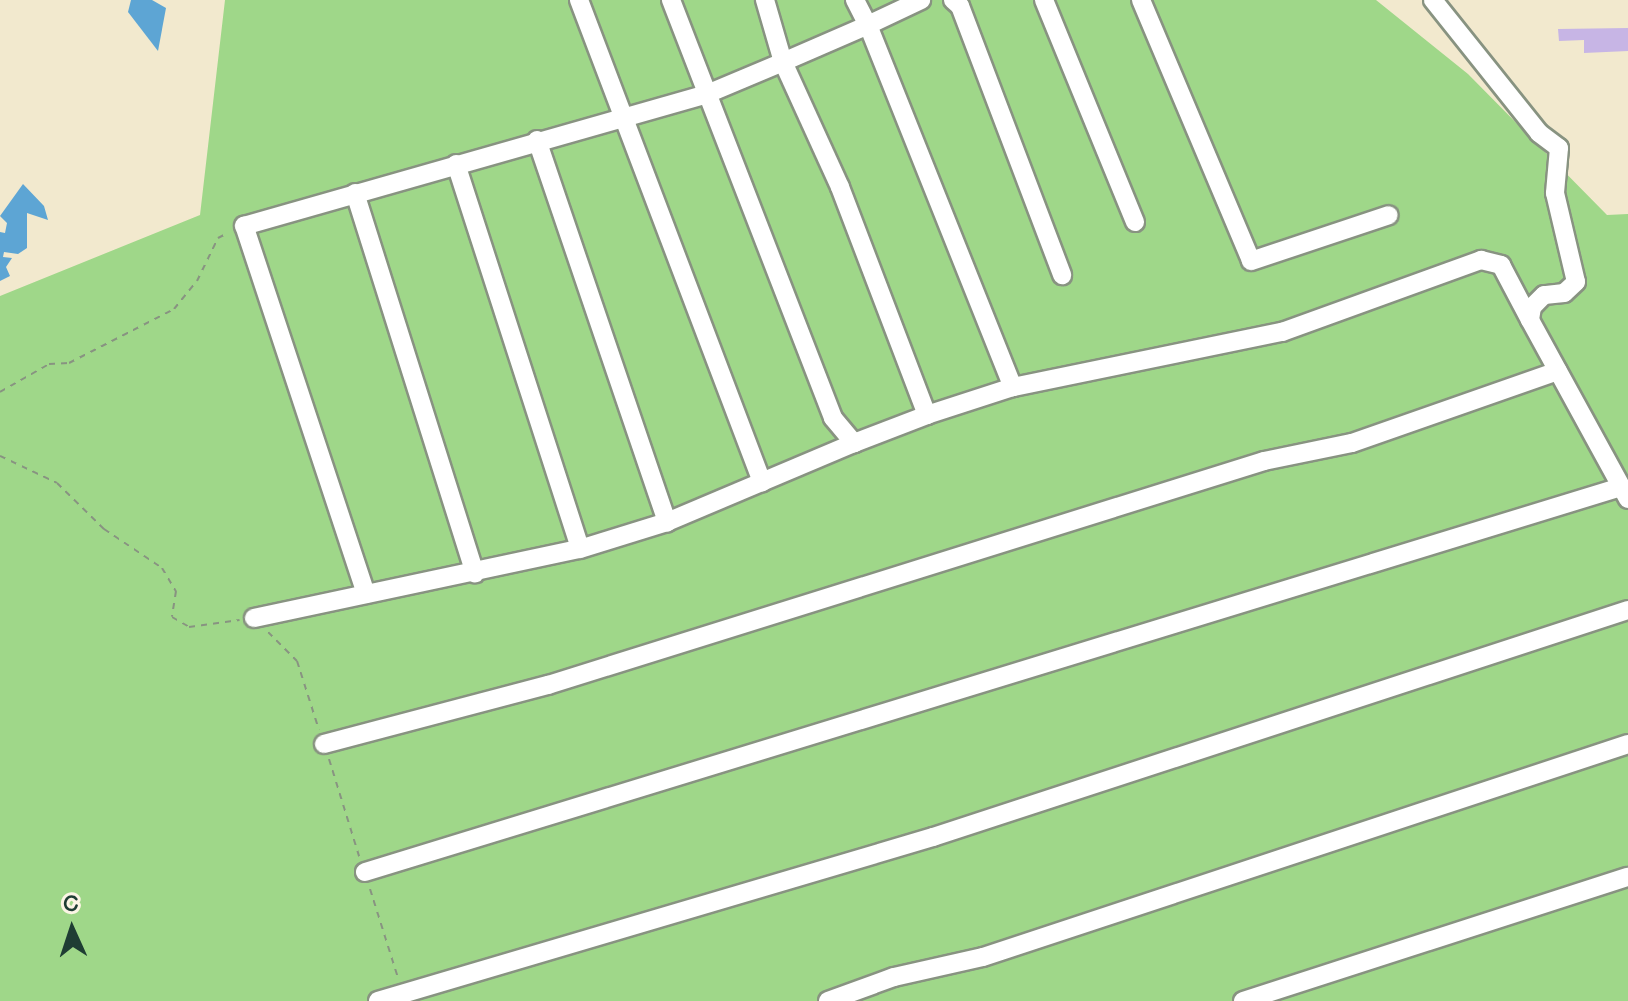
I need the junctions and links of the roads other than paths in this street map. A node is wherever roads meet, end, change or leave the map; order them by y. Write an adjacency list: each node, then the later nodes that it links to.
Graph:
1 (579, 0): 13 (lane)
2 (671, 0): 12 (lane)
3 (765, 0): 11 (lane)
4 (855, 0): 10 (lane)
5 (921, 0): 10 (lane)
6 (953, 0): 19 (lane)
7 (1044, 0): 18 (lane)
8 (1141, 0): 17 (lane)
9 (1433, 0): 20 (lane)
10 (868, 25): 11 (lane); 22 (lane)
11 (783, 62): 12 (lane); 23 (lane)
12 (707, 94): 13 (lane); 24 (lane)
13 (620, 118): 14 (lane); 25 (lane)
14 (537, 140): 15 (lane); 27 (lane)
15 (456, 164): 16 (lane); 28 (lane)
16 (355, 193): 29 (lane); 30 (lane)
17 (1389, 215)
18 (1135, 222)
19 (1062, 275)
20 (1530, 320): 21 (lane); 22 (lane)
21 (1558, 371): 26 (lane); 33 (lane)
22 (1013, 387): 23 (lane)
23 (927, 415): 24 (lane)
24 (854, 443): 25 (lane)
25 (762, 482): 27 (lane)
26 (1625, 493): 35 (lane)
27 (667, 522): 28 (lane)
28 (580, 549): 29 (lane)
29 (475, 574): 30 (lane)
30 (366, 594): 32 (lane)
31 (1628, 610): 37 (lane)
32 (254, 618)
33 (324, 744)
34 (1628, 744): 38 (lane)
35 (365, 872)
36 (1628, 877): 39 (lane)
37 (383, 994)
38 (828, 1001)
39 (1243, 1001)

